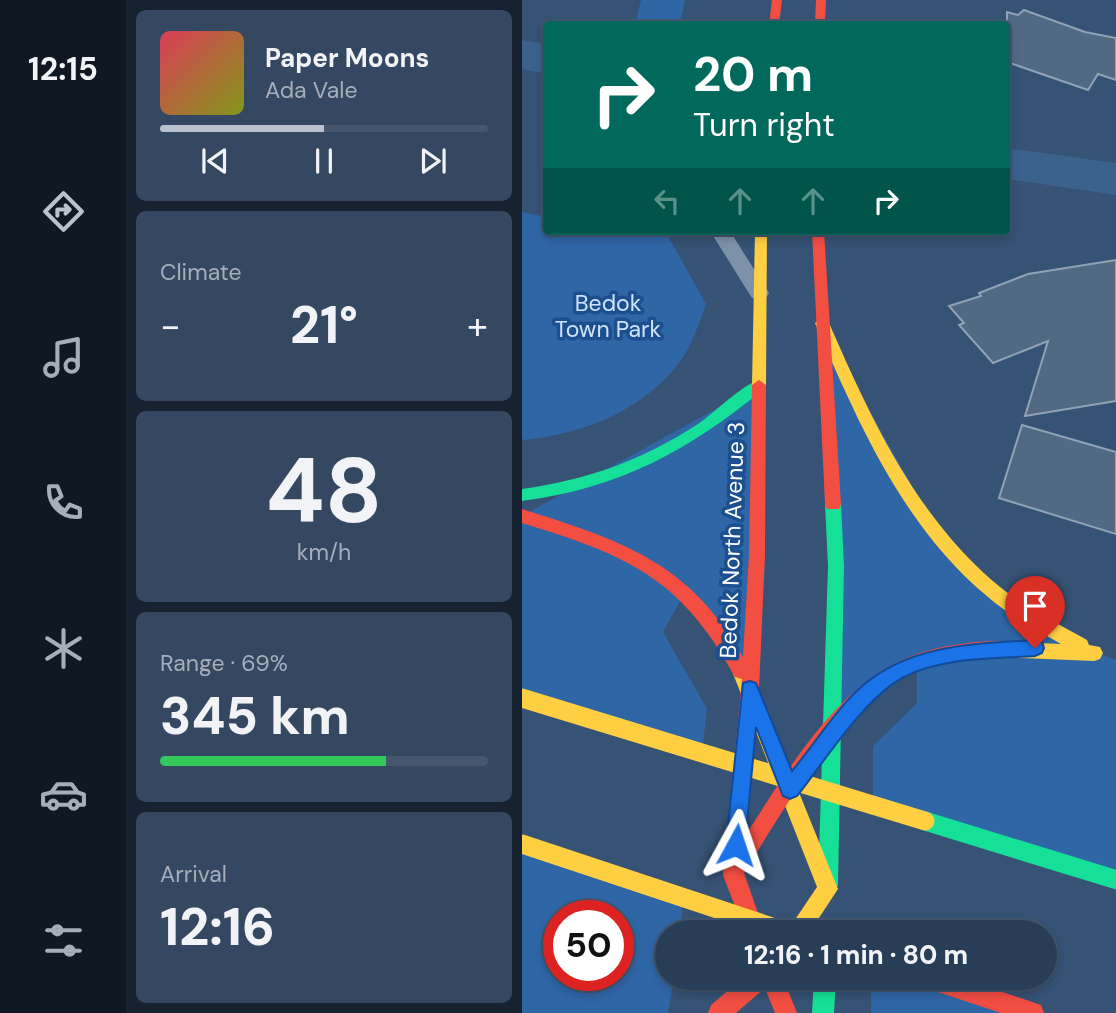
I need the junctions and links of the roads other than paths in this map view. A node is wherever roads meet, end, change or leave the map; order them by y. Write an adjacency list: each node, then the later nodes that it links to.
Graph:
1 (777, 0): 3 (main road)
2 (821, 0): 4 (main road)
3 (774, 21)
4 (820, 21)
5 (723, 235): 8 (lane)
6 (761, 235): 8 (main road, Bedok North Avenue 3)
7 (818, 235): 9 (main road)
8 (759, 293): 10 (main road, Bedok North Avenue 3)
9 (822, 323): 15 (main road); 15 (main road)
10 (759, 385): 11 (main road); 13 (main road, Bedok North Avenue 3)
11 (522, 495)
12 (522, 516): 13 (main road)
13 (750, 689): 16 (main road); 18 (main road, Bedok North Avenue 3)
14 (522, 698): 19 (main road, bridge)
15 (834, 731): 16 (main road); 20 (main road)
16 (790, 789): 18 (main road); 20 (main road)
17 (522, 844): 23 (main road, bridge)
18 (733, 871): 21 (main road, Bedok North Avenue 3); 22 (main road)
19 (1116, 880)
20 (828, 890): 24 (main road); 25 (main road)
21 (729, 920)
22 (750, 920)
23 (751, 920)
24 (806, 920)
25 (826, 920)
26 (723, 990): 31 (main road)
27 (746, 990): 31 (main road)
28 (777, 990): 32 (main road)
29 (824, 990): 33 (main road)
30 (964, 990): 34 (main road)
31 (720, 1013)
32 (786, 1013)
33 (823, 1013)
34 (1033, 1013)

